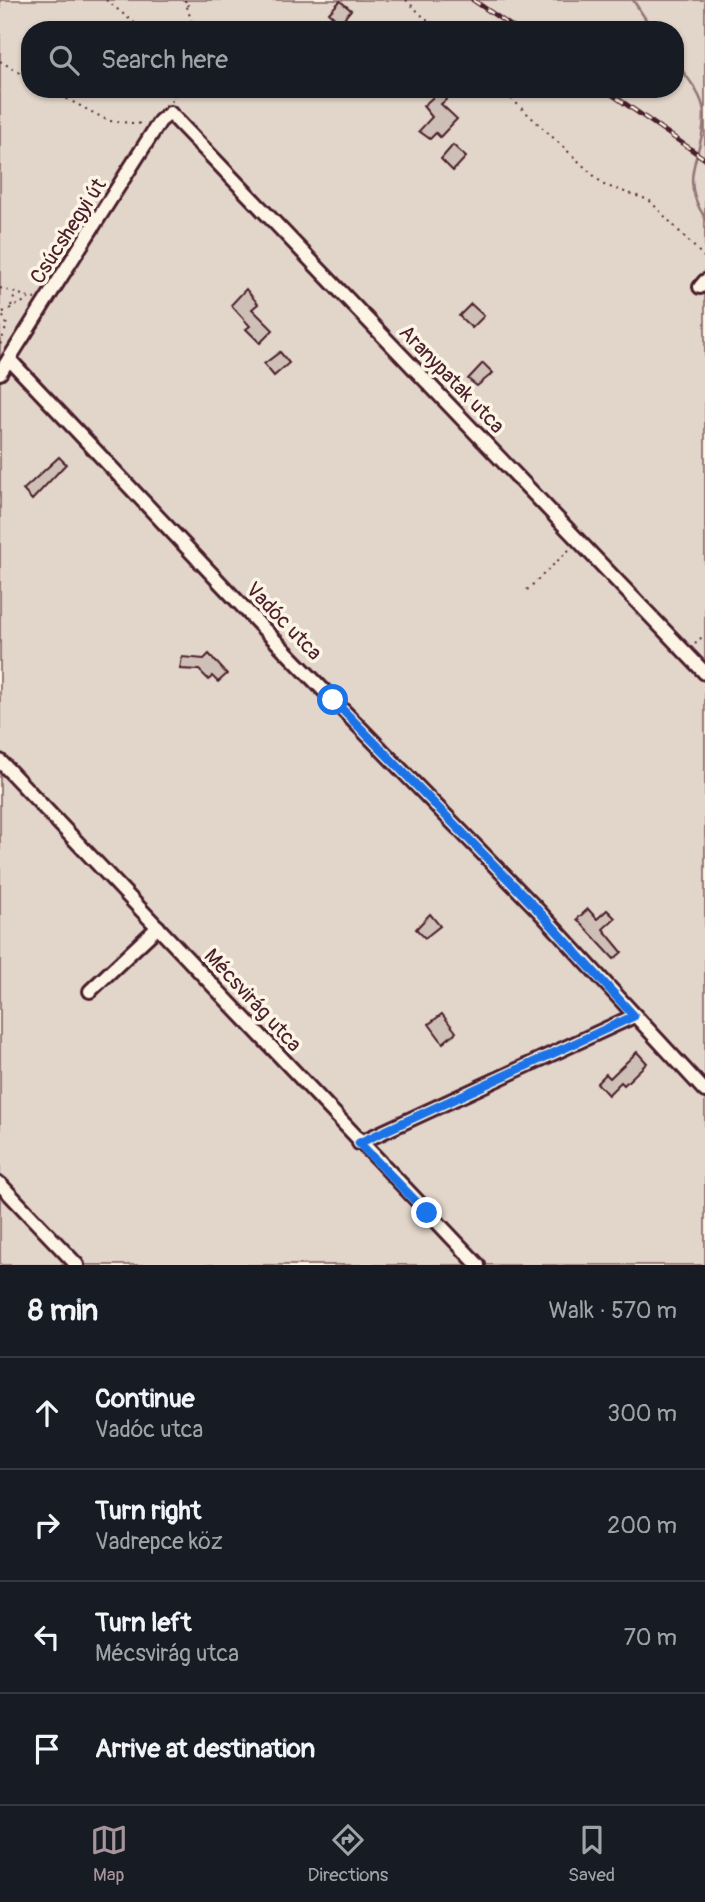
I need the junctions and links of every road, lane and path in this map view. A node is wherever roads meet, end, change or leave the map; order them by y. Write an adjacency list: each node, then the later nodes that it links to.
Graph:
1 (106, 0): 6 (path)
2 (185, 0): 5 (path)
3 (190, 0): 5 (path)
4 (406, 0): 8 (path)
5 (188, 7): 7 (path)
6 (132, 21)
7 (192, 21)
8 (428, 21)
9 (0, 61): 10 (path)
10 (21, 74)
11 (65, 98): 14 (path)
12 (173, 98): 14 (path)
13 (510, 98): 16 (path)
14 (165, 117): 21 (street, Csúcshegyi út); 27 (street, Aranypatak utca)
15 (705, 247): 16 (path)
16 (699, 251): 17 (path)
17 (705, 258)
18 (0, 288): 19 (path)
19 (15, 293): 20 (path); 22 (path)
20 (31, 298): 21 (path); 22 (path)
21 (46, 300): 25 (street, Csúcshegyi út)
22 (11, 307): 23 (path)
23 (1, 312): 24 (path)
24 (0, 345)
25 (9, 359): 26 (street, Csúcshegyi út); 35 (street, Vadóc utca)
26 (0, 373)
27 (580, 540): 28 (path); 31 (street, Aranypatak utca)
28 (527, 590)
29 (705, 634): 30 (path)
30 (699, 640)
31 (705, 673)
32 (0, 761): 33 (street, Mécsvirág utca)
33 (158, 927): 34 (street); 37 (street, Mécsvirág utca)
34 (90, 991)
35 (634, 1016): 36 (street, Vadóc utca); 37 (street)
36 (705, 1091)
37 (359, 1143): 40 (street, Mécsvirág utca)
38 (0, 1184): 39 (street)
39 (77, 1265)
40 (478, 1265)

